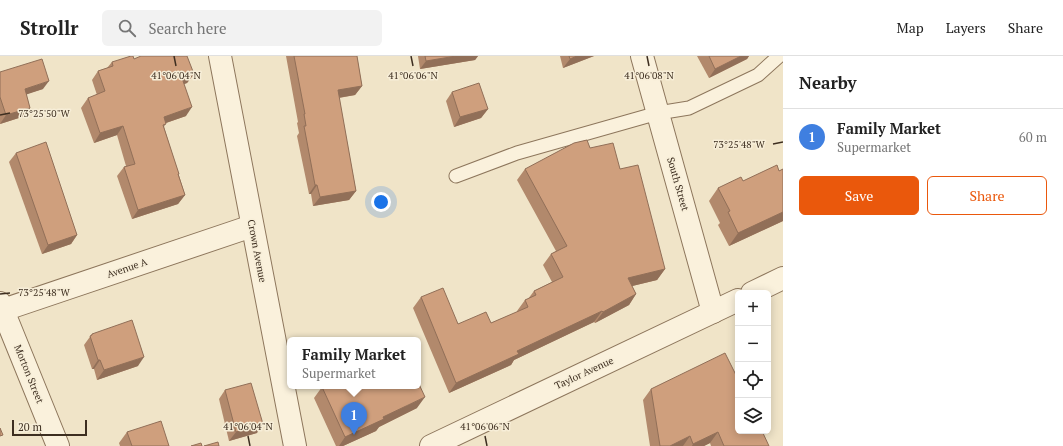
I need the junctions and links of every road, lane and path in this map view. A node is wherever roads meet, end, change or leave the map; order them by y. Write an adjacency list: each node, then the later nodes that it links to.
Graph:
1 (220, 56): 6 (street, Crown Avenue)
2 (642, 56): 4 (street, South Street)
3 (779, 56): 4 (lane)
4 (658, 113): 5 (lane); 11 (street, South Street)
5 (456, 176)
6 (252, 226): 10 (street, Avenue A); 14 (street, Crown Avenue)
7 (783, 278): 8 (street)
8 (758, 290)
9 (735, 301): 11 (street, Taylor Avenue)
10 (1, 306): 12 (street, Morton Street)
11 (713, 312): 15 (street, Taylor Avenue)
12 (8, 344): 13 (street, Morton Street)
13 (58, 446)
14 (294, 446)
15 (431, 446)

